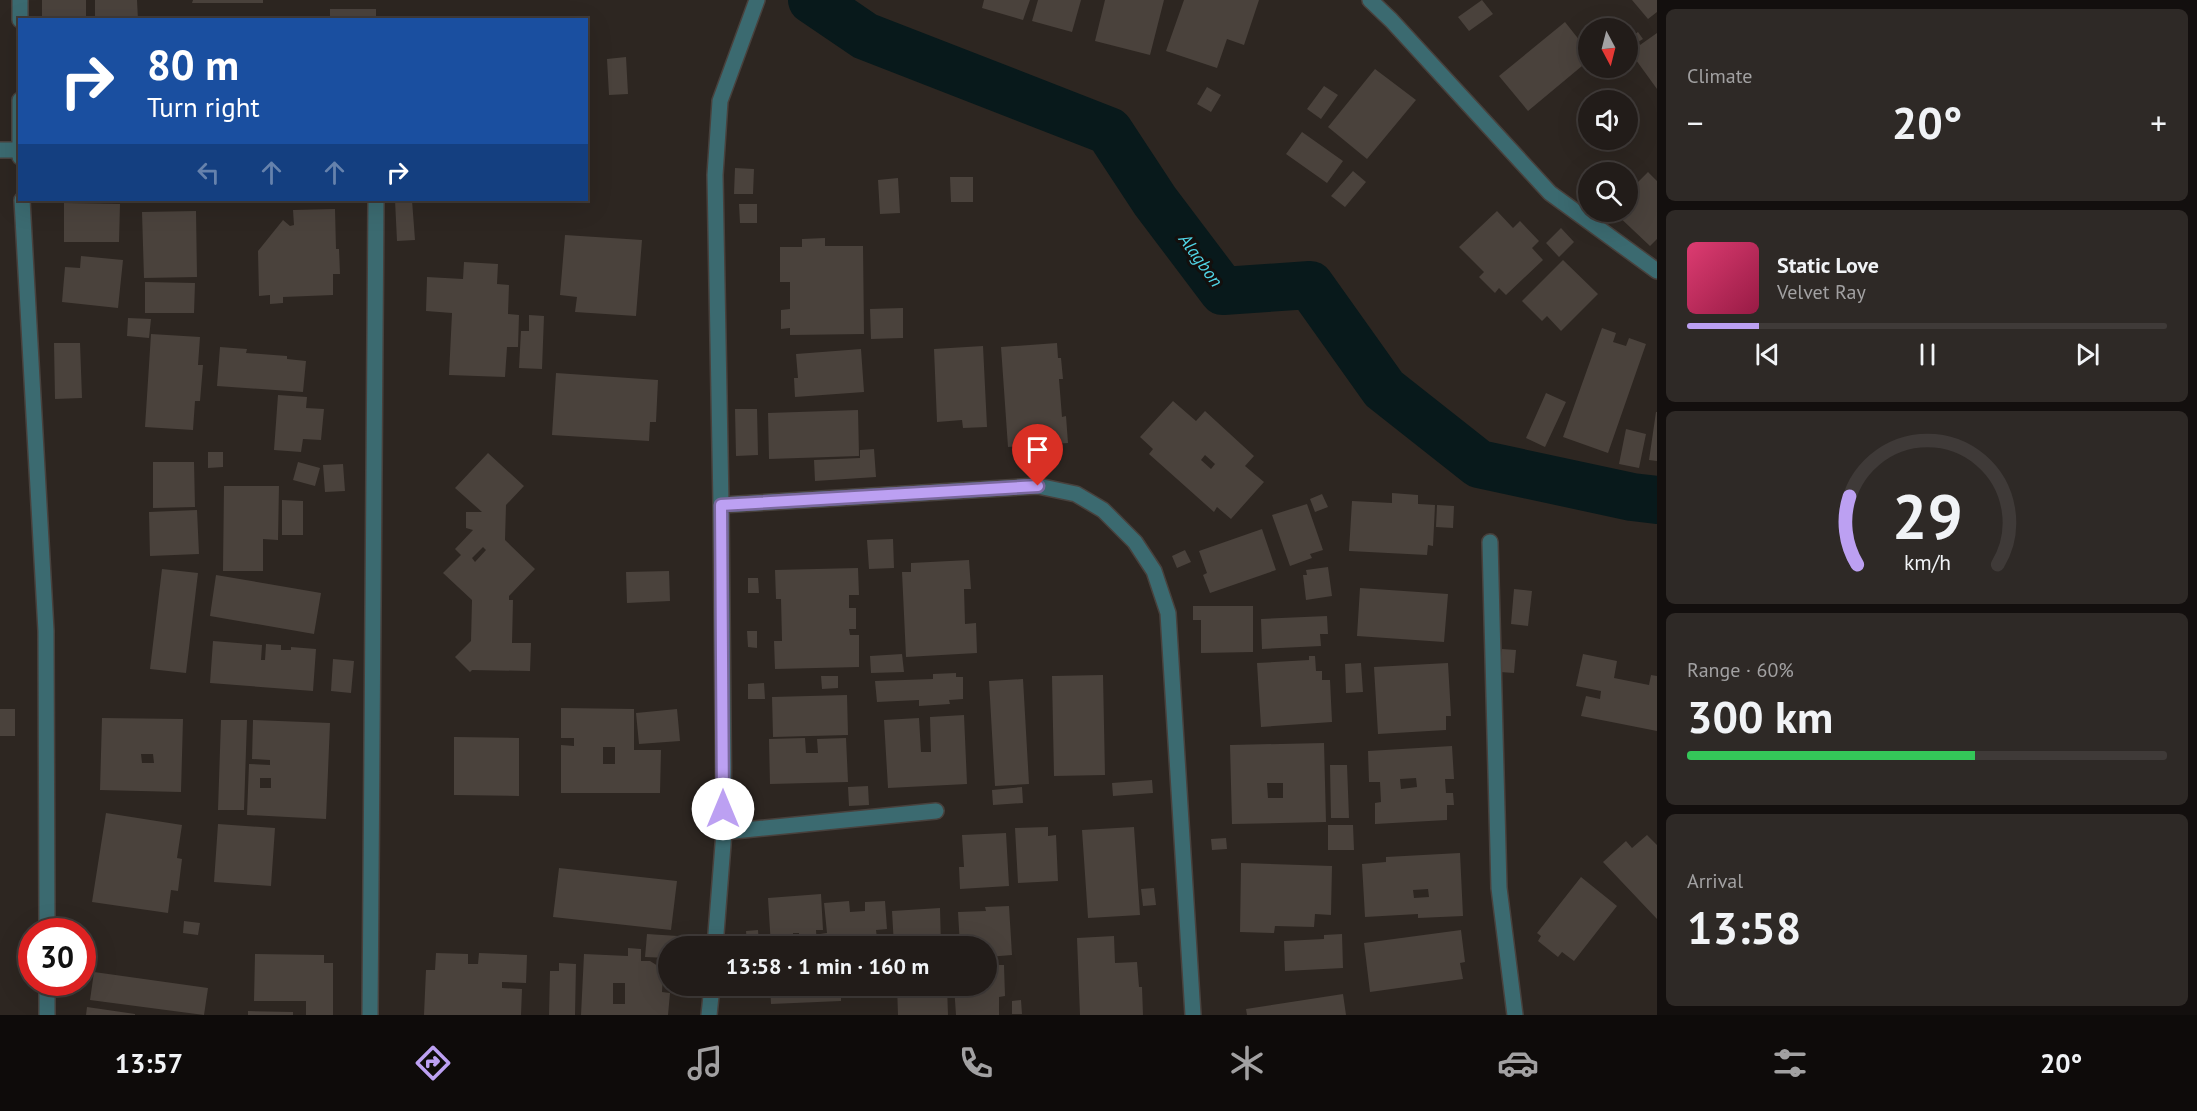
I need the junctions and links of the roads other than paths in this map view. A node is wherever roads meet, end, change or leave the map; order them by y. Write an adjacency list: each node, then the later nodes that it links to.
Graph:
1 (20, 0): 4 (street)
2 (757, 0): 10 (street)
3 (1370, 0): 9 (street)
4 (20, 18)
5 (0, 150): 6 (street)
6 (18, 150)
7 (22, 201): 14 (street)
8 (376, 201): 19 (street)
9 (1657, 271)
10 (721, 505): 13 (street); 21 (street)
11 (1490, 542): 22 (street)
12 (936, 811): 13 (street)
13 (723, 832): 15 (street)
14 (47, 918)
15 (716, 936)
16 (47, 996): 18 (street)
17 (711, 996): 20 (street)
18 (47, 1015)
19 (370, 1015)
20 (709, 1015)
21 (1193, 1015)
22 (1515, 1015)

